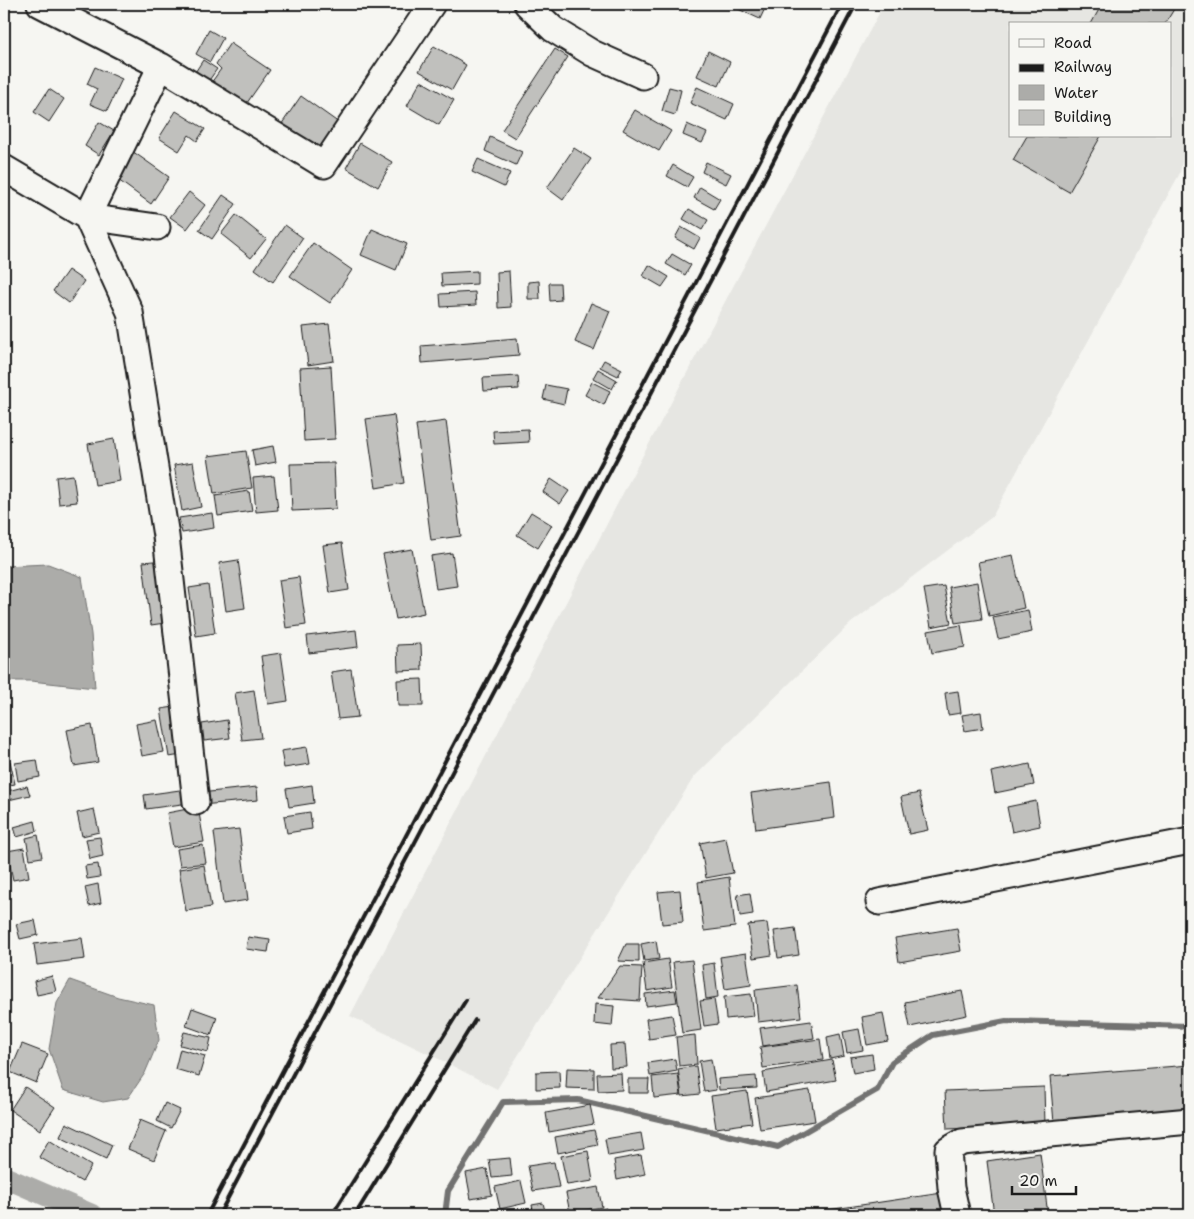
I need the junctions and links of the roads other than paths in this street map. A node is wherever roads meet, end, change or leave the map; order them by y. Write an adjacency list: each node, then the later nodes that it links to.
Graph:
1 (40, 4): 4 (street)
2 (432, 4): 4 (street)
3 (527, 4): 5 (street)
4 (161, 66): 7 (street)
5 (643, 76)
6 (4, 168): 7 (street)
7 (87, 218): 8 (street); 9 (street)
8 (157, 227)
9 (196, 802)
10 (1190, 841): 11 (street)
11 (879, 902)
12 (1190, 1121): 13 (street)
13 (957, 1215)

